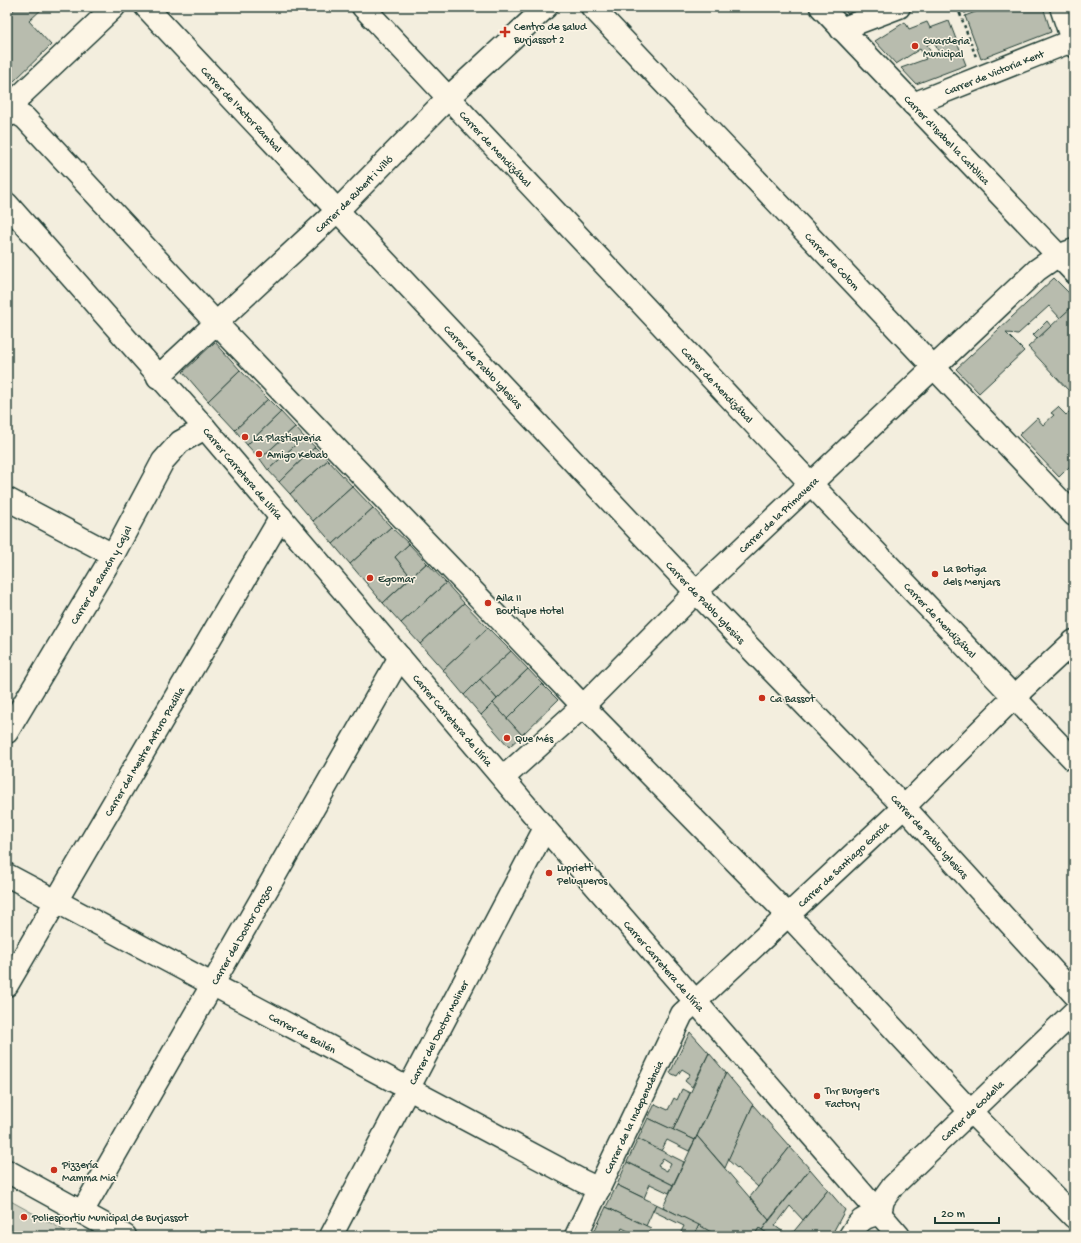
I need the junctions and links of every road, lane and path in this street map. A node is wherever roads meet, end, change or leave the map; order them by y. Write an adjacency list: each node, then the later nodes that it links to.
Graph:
1 (114, 7): 17 (street)
2 (146, 7): 19 (street, Carrer de l'Actor Rambal)
3 (363, 7): 15 (street, Carrer de Mendizábal)
4 (546, 7): 15 (street, Carrer de Rubert i Villó)
5 (592, 7): 23 (street, Carrer de Colom)
6 (821, 7): 12 (street, Carrer d'Isabel la Catòlica)
7 (899, 7): 12 (street)
8 (958, 7): 11 (path)
9 (980, 7): 11 (path)
10 (1061, 7): 13 (street)
11 (960, 14): 14 (path)
12 (841, 29): 16 (street, Carrer d'Isabel la Catòlica)
13 (1073, 42): 16 (street, Carrer de Victoria Kent)
14 (978, 62)
15 (449, 97): 19 (street, Carrer de Rubert i Villó); 26 (street, Carrer de Mendizábal)
16 (913, 104): 20 (street, Carrer d'Isabel la Catòlica)
17 (8, 115): 22 (street)
18 (7, 204): 24 (street, Carrer Carretera de Llíria)
19 (338, 210): 22 (street, Carrer de Rubert i Villó); 31 (street, Carrer de Pablo Iglesias)
20 (1066, 253): 21 (street, Carrer d'Isabel la Catòlica); 23 (street, Carrer de la Primavera)
21 (1074, 272)
22 (216, 323): 24 (street, Carrer de Rubert i Villó); 36 (street)
23 (934, 368): 26 (street, Carrer de la Primavera); 28 (street, Carrer de Colom)
24 (158, 377): 25 (street, Carrer Carretera de Llíria)
25 (205, 428): 29 (street, Carrer Carretera de Llíria); 30 (street, Carrer de Ramón y Cajal)
26 (810, 483): 31 (street, Carrer de la Primavera); 34 (street, Carrer de Mendizábal)
27 (7, 498): 30 (street)
28 (1074, 515)
29 (281, 517): 33 (street, Carrer Carretera de Llíria); 43 (street, Carrer del Mestre Arturo Padilla)
30 (113, 555): 35 (street, Carrer de Ramón y Cajal)
31 (696, 592): 36 (street, Carrer de la Primavera); 40 (street, Carrer de Pablo Iglesias)
32 (1074, 641): 34 (street, Carrer de Santiago García)
33 (400, 657): 39 (street, Carrer Carretera de Llíria); 46 (street, Carrer del Doctor Orozco)
34 (1015, 696): 38 (street, Carrer de Mendizábal); 40 (street, Carrer de Santiago García)
35 (14, 706): 37 (street, Carrer de Ramón y Cajal)
36 (583, 706): 39 (street, Carrer de la Primavera); 44 (street)
37 (7, 732)
38 (1074, 760)
39 (503, 778): 41 (street, Carrer Carretera de Llíria)
40 (904, 807): 44 (street, Carrer de Santiago García); 47 (street, Carrer de Pablo Iglesias)
41 (545, 828): 48 (street, Carrer Carretera de Llíria); 50 (street, Carrer del Doctor Moliner)
42 (7, 875): 43 (street, Carrer de Bailén)
43 (56, 901): 45 (street, Carrer del Mestre Arturo Padilla); 46 (street, Carrer de Bailén)
44 (789, 916): 48 (street, Carrer de Santiago García); 51 (street)
45 (7, 985)
46 (213, 986): 50 (street, Carrer de Bailén); 54 (street, Carrer del Doctor Orozco)
47 (1074, 994)
48 (695, 1002): 53 (street, Carrer de la Independència); 55 (street, Carrer Carretera de Llíria)
49 (1074, 1012): 51 (street, Carrer de Godella)
50 (408, 1089): 53 (street, Carrer de Bailén); 58 (street, Carrer del Doctor Moliner)
51 (970, 1111): 55 (street, Carrer de Godella); 56 (street)
52 (7, 1171): 54 (street)
53 (599, 1188): 59 (street, Carrer de la Independència)
54 (82, 1212): 57 (street)
55 (880, 1214): 60 (street); 61 (street, Carrer Carretera de Llíria)
56 (1074, 1217)
57 (126, 1236)
58 (331, 1236)
59 (576, 1236)
60 (850, 1236)
61 (899, 1236)

